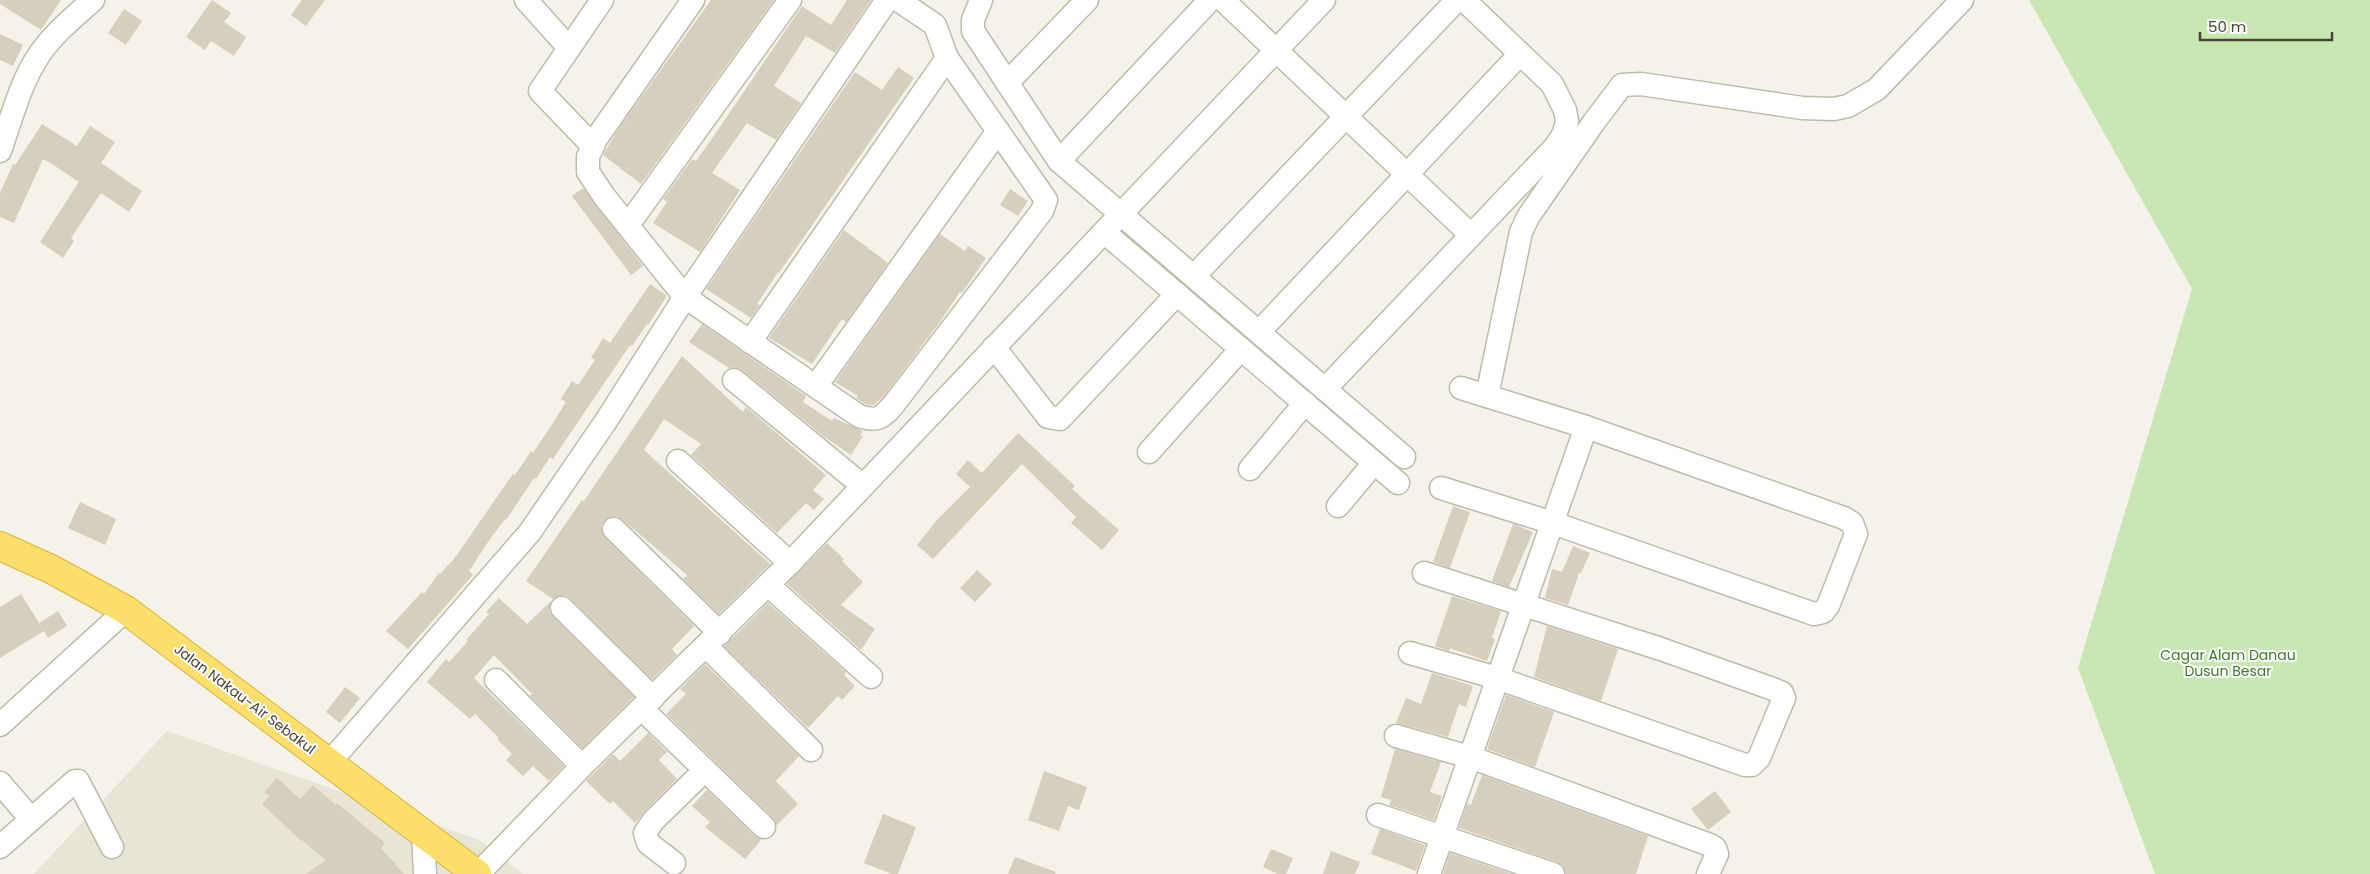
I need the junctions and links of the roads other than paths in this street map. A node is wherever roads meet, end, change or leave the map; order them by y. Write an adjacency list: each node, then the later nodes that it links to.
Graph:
1 (93, 0): 24 (street)
2 (526, 0): 16 (street)
3 (602, 0): 16 (street)
4 (693, 0): 23 (street)
5 (790, 0): 28 (street)
6 (886, 0): 33 (street)
7 (898, 0): 19 (street)
8 (981, 0): 20 (street)
9 (1086, 0): 20 (street)
10 (1210, 0): 25 (street)
11 (1224, 0): 17 (street)
12 (1324, 0): 17 (street)
13 (1457, 0): 21 (street)
14 (1464, 0): 18 (street)
15 (1962, 0): 42 (street)
16 (569, 48): 23 (street)
17 (1276, 51): 21 (street); 27 (street)
18 (1520, 54): 26 (street); 30 (street)
19 (947, 58): 22 (street); 35 (street)
20 (1007, 83): 25 (street)
21 (1346, 116): 26 (street); 31 (street)
22 (998, 131): 39 (street); 39 (street)
23 (593, 146): 28 (street)
24 (0, 151)
25 (1059, 161): 27 (street)
26 (1407, 175): 30 (street); 34 (street)
27 (1121, 214): 29 (street); 31 (street)
28 (628, 225): 33 (street)
29 (1104, 232): 32 (street); 36 (street)
30 (1471, 236): 41 (street)
31 (1194, 276): 34 (street)
32 (1176, 294): 36 (street); 37 (street)
33 (685, 298): 35 (street); 73 (street)
34 (1259, 332): 41 (street)
35 (750, 342): 39 (street)
36 (994, 348): 51 (street)
37 (1241, 349): 43 (street); 45 (street)
38 (734, 380): 51 (street)
39 (816, 386)
40 (1461, 388): 42 (street)
41 (1326, 389): 46 (street)
42 (1487, 396): 44 (street)
43 (1305, 403): 48 (street); 49 (street)
44 (1586, 427): 54 (street); 54 (street)
45 (1149, 452)
46 (1404, 457)
47 (678, 461): 57 (street)
48 (1374, 463): 50 (street); 53 (street)
49 (1250, 469)
50 (1398, 483)
51 (863, 486): 57 (street)
52 (1441, 488): 54 (street)
53 (1338, 506)
54 (1553, 523): 60 (street)
55 (614, 529): 63 (street)
56 (0, 546): 62 (highway, Jalan Nakau-Air Sebakul)
57 (790, 563): 59 (street)
58 (1424, 573): 60 (street)
59 (768, 585): 63 (street); 65 (street)
60 (1523, 605): 66 (street); 66 (street)
61 (562, 608): 68 (street)
62 (126, 610): 69 (street); 73 (highway, Jalan Nakau-Air Sebakul)
63 (713, 640): 68 (street); 71 (street)
64 (1410, 653): 66 (street)
65 (871, 677)
66 (1497, 678): 72 (street)
67 (496, 680): 74 (street)
68 (647, 704): 74 (street); 75 (street)
69 (0, 725)
70 (1396, 736): 72 (street)
71 (811, 750)
72 (1470, 757): 81 (street); 89 (street)
73 (330, 762): 80 (highway, Jalan Nakau-Air Sebakul)
74 (582, 766): 86 (street)
75 (704, 771): 79 (street); 84 (street)
76 (0, 783): 78 (street)
77 (1378, 815): 81 (street)
78 (31, 819): 82 (street); 83 (street)
79 (764, 827)
80 (424, 832): 85 (street); 86 (highway, Jalan Nakau-Air Sebakul)
81 (1443, 836): 87 (street); 88 (street)
82 (0, 847)
83 (112, 848)
84 (674, 863)
85 (425, 874)
86 (478, 874)
87 (1429, 874)
88 (1553, 874)
89 (1708, 874)

